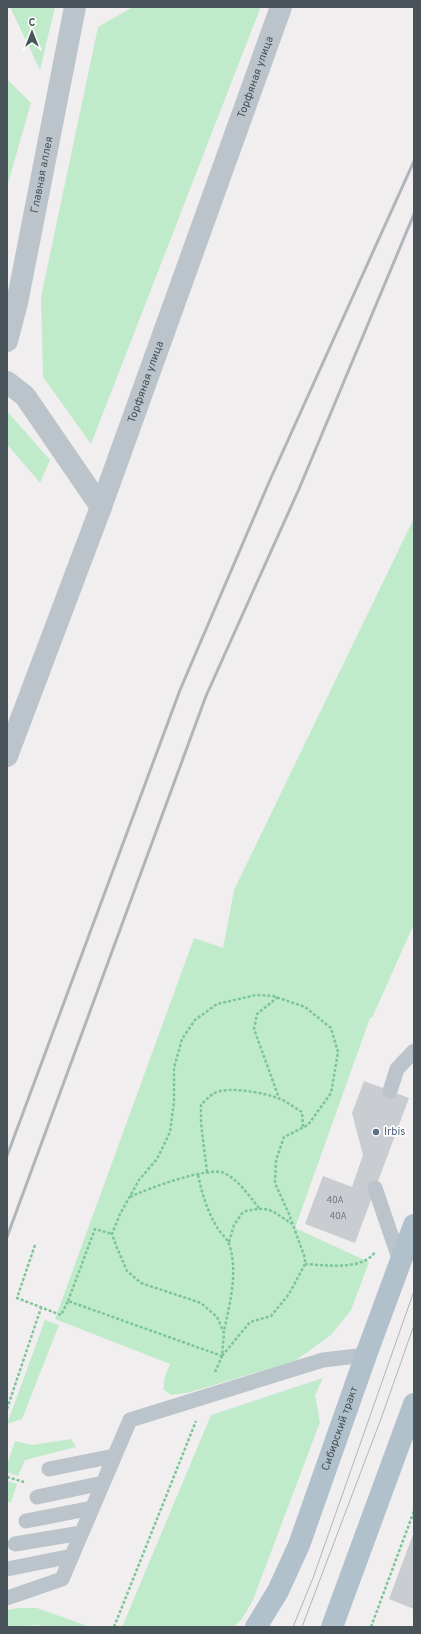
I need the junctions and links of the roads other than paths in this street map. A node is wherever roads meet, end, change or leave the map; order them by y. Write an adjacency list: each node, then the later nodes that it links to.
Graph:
1 (75, 7): 3 (street, Главная аллея)
2 (281, 7): 6 (street, Торфяная улица)
3 (11, 311): 4 (street, Главная аллея)
4 (7, 341)
5 (7, 382): 6 (street)
6 (101, 507): 7 (street, Торфяная улица)
7 (7, 756)
8 (414, 1051): 9 (lane)
9 (390, 1091)
10 (375, 1188): 12 (lane)
11 (414, 1225): 12 (main road, Сибирский тракт)
12 (400, 1261): 13 (main road, Сибирский тракт)
13 (366, 1355): 15 (lane); 26 (main road, Сибирский тракт)
14 (414, 1404): 27 (main road)
15 (114, 1456): 16 (lane); 17 (lane)
16 (49, 1469)
17 (103, 1483): 18 (lane); 19 (lane)
18 (37, 1497)
19 (92, 1508): 20 (lane); 21 (lane)
20 (26, 1521)
21 (81, 1533): 22 (lane); 23 (lane)
22 (15, 1544)
23 (72, 1556): 24 (lane); 25 (lane)
24 (7, 1568)
25 (7, 1598)
26 (256, 1627)
27 (332, 1627)

